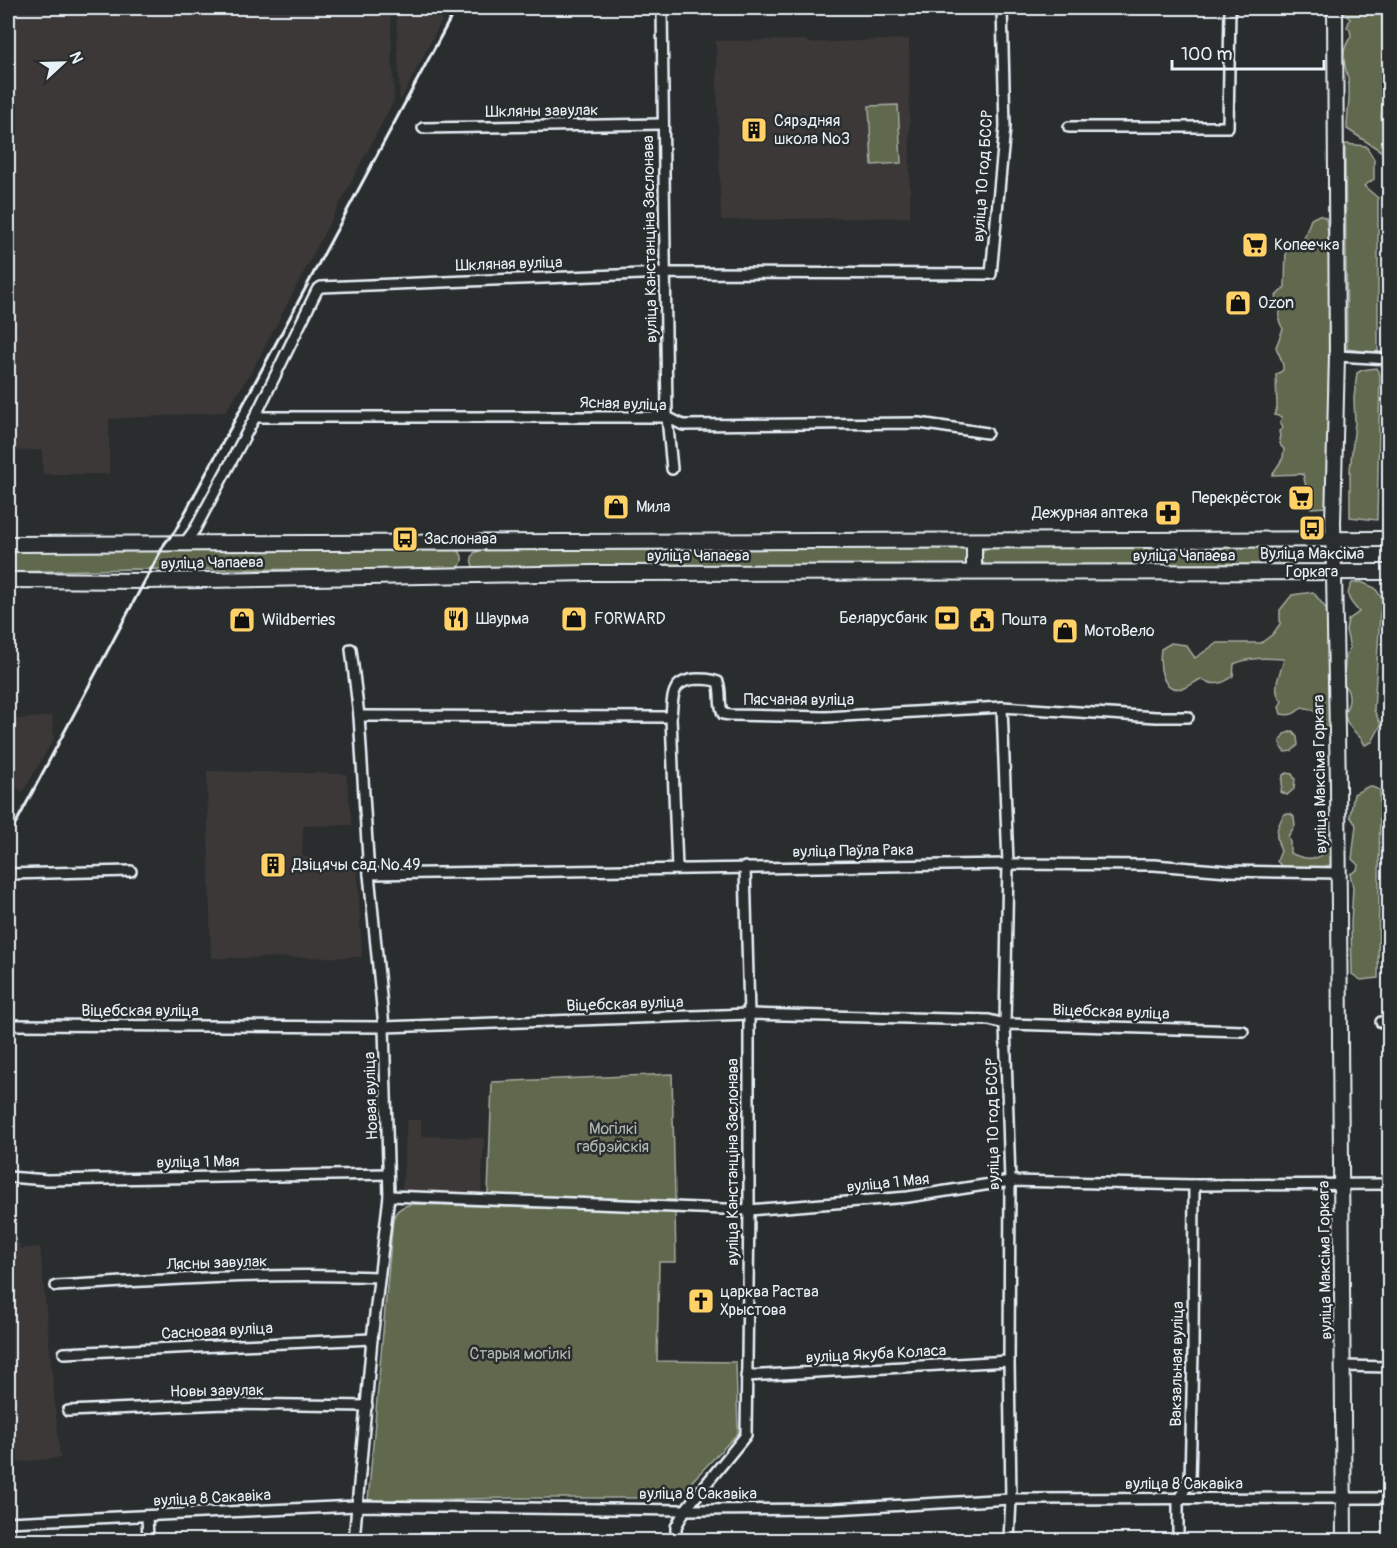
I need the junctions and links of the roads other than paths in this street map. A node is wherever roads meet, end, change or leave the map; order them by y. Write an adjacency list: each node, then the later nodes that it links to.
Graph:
1 (662, 8): 5 (street, вуліца Канстанціна Заслонава)
2 (1002, 8): 9 (street, вуліца 10 год БССР)
3 (1230, 8): 6 (street)
4 (1335, 8): 10 (main road, вуліца Максіма Горкага)
5 (662, 124): 7 (street, Шкляны завулак); 8 (street, вуліца Канстанціна Заслонава)
6 (1069, 127)
7 (423, 128)
8 (666, 273): 9 (street, Шкляная вуліца); 12 (street, Шкляная вуліца); 13 (street, вуліца Канстанціна Заслонава)
9 (991, 274)
10 (1337, 356): 11 (street); 17 (main road, вуліца Максіма Горкага)
11 (1389, 359)
12 (255, 417): 13 (street, Ясная вуліца); 20 (street, Шкляная вуліца)
13 (667, 417): 14 (street, Ясная вуліца); 15 (street, вуліца Канстанціна Заслонава)
14 (987, 433)
15 (672, 469)
16 (1389, 539): 17 (main road, вуліца Чапаева)
17 (1333, 540): 18 (main road, вуліца Чапаева); 23 (main road, вуліца Максіма Горкага)
18 (974, 542): 20 (main road, вуліца Чапаева); 21 (main road)
19 (8, 544): 20 (main road, вуліца Чапаева)
20 (184, 544)
21 (974, 571): 23 (main road, вуліца Чапаева); 24 (main road, вуліца Чапаева)
22 (1389, 572): 23 (main road, вуліца Чапаева)
23 (1333, 573): 34 (main road, вуліца Максіма Горкага)
24 (8, 580)
25 (351, 649): 27 (street, Новая вуліца)
26 (1002, 707): 28 (street, Пясчаная вуліца); 29 (street, Пясчаная вуліца); 30 (street, вуліца 10 год БССР)
27 (359, 716): 28 (street); 36 (street, Новая вуліца)
28 (671, 717): 32 (street)
29 (1188, 717)
30 (1008, 864): 31 (street, вуліца Паўла Рака); 34 (street, вуліца Паўла Рака); 38 (street, вуліца 10 год БССР)
31 (745, 867): 32 (street, вуліца Паўла Рака); 37 (street, вуліца Канстанціна Заслонава)
32 (677, 868): 36 (street, вуліца Паўла Рака)
33 (131, 872): 35 (street)
34 (1338, 873): 45 (main road, вуліца Максіма Горкага)
35 (8, 874)
36 (369, 874): 40 (street, Новая вуліца)
37 (749, 1014): 38 (street, Віцебская вуліца); 40 (street, Віцебская вуліца); 49 (street, вуліца Канстанціна Заслонава)
38 (1005, 1024): 41 (street, Віцебская вуліца); 44 (street, вуліца 10 год БССР)
39 (8, 1025): 40 (street, Віцебская вуліца)
40 (384, 1028): 42 (street, Новая вуліца)
41 (1244, 1031)
42 (388, 1174): 43 (street, вуліца 1 Мая); 48 (street, Новая вуліца)
43 (8, 1177)
44 (1010, 1181): 47 (street, вуліца 1 Мая); 49 (street, вуліца 1 Мая); 54 (street, вуліца 10 год БССР)
45 (1341, 1184): 46 (street, вуліца 1 Мая); 47 (street, вуліца 1 Мая); 55 (main road, вуліца Максіма Горкага)
46 (1389, 1184)
47 (1194, 1185): 63 (street, Вакзальная вуліца)
48 (389, 1196): 49 (street, вуліца 1 Мая); 50 (street, Новая вуліца)
49 (749, 1210): 57 (street, вуліца Канстанціна Заслонава)
50 (378, 1277): 51 (street, Лясны завулак); 52 (street, Новая вуліца)
51 (57, 1286)
52 (372, 1339): 53 (street, Сасновая вуліца); 58 (street, Новая вуліца)
53 (64, 1353)
54 (1009, 1361): 57 (street, вуліца Якуба Коласа); 61 (street, вуліца 10 год БССР)
55 (1342, 1366): 56 (street); 62 (main road, вуліца Максіма Горкага)
56 (1389, 1367)
57 (746, 1377): 65 (street, вуліца Канстанціна Заслонава)
58 (367, 1406): 59 (street, Новы завулак); 64 (street, Новая вуліца)
59 (68, 1411)
60 (1389, 1498): 62 (street, вуліца 8 Сакавіка)
61 (1011, 1499): 63 (street, вуліца 8 Сакавіка); 65 (street, вуліца 8 Сакавіка); 71 (street, вуліца 10 год БССР)
62 (1343, 1499): 63 (street, вуліца 8 Сакавіка); 73 (main road, вуліца Максіма Горкага)
63 (1178, 1500): 72 (street, Вакзальная вуліца)
64 (356, 1506): 65 (street, вуліца 8 Сакавіка); 66 (street, вуліца 8 Сакавіка); 69 (street, Новая вуліца)
65 (686, 1510): 70 (street, вуліца Канстанціна Заслонава)
66 (147, 1516): 67 (street, вуліца 8 Сакавіка); 68 (street)
67 (8, 1522)
68 (148, 1540)
69 (354, 1540)
70 (676, 1540)
71 (1009, 1540)
72 (1178, 1540)
73 (1344, 1540)

